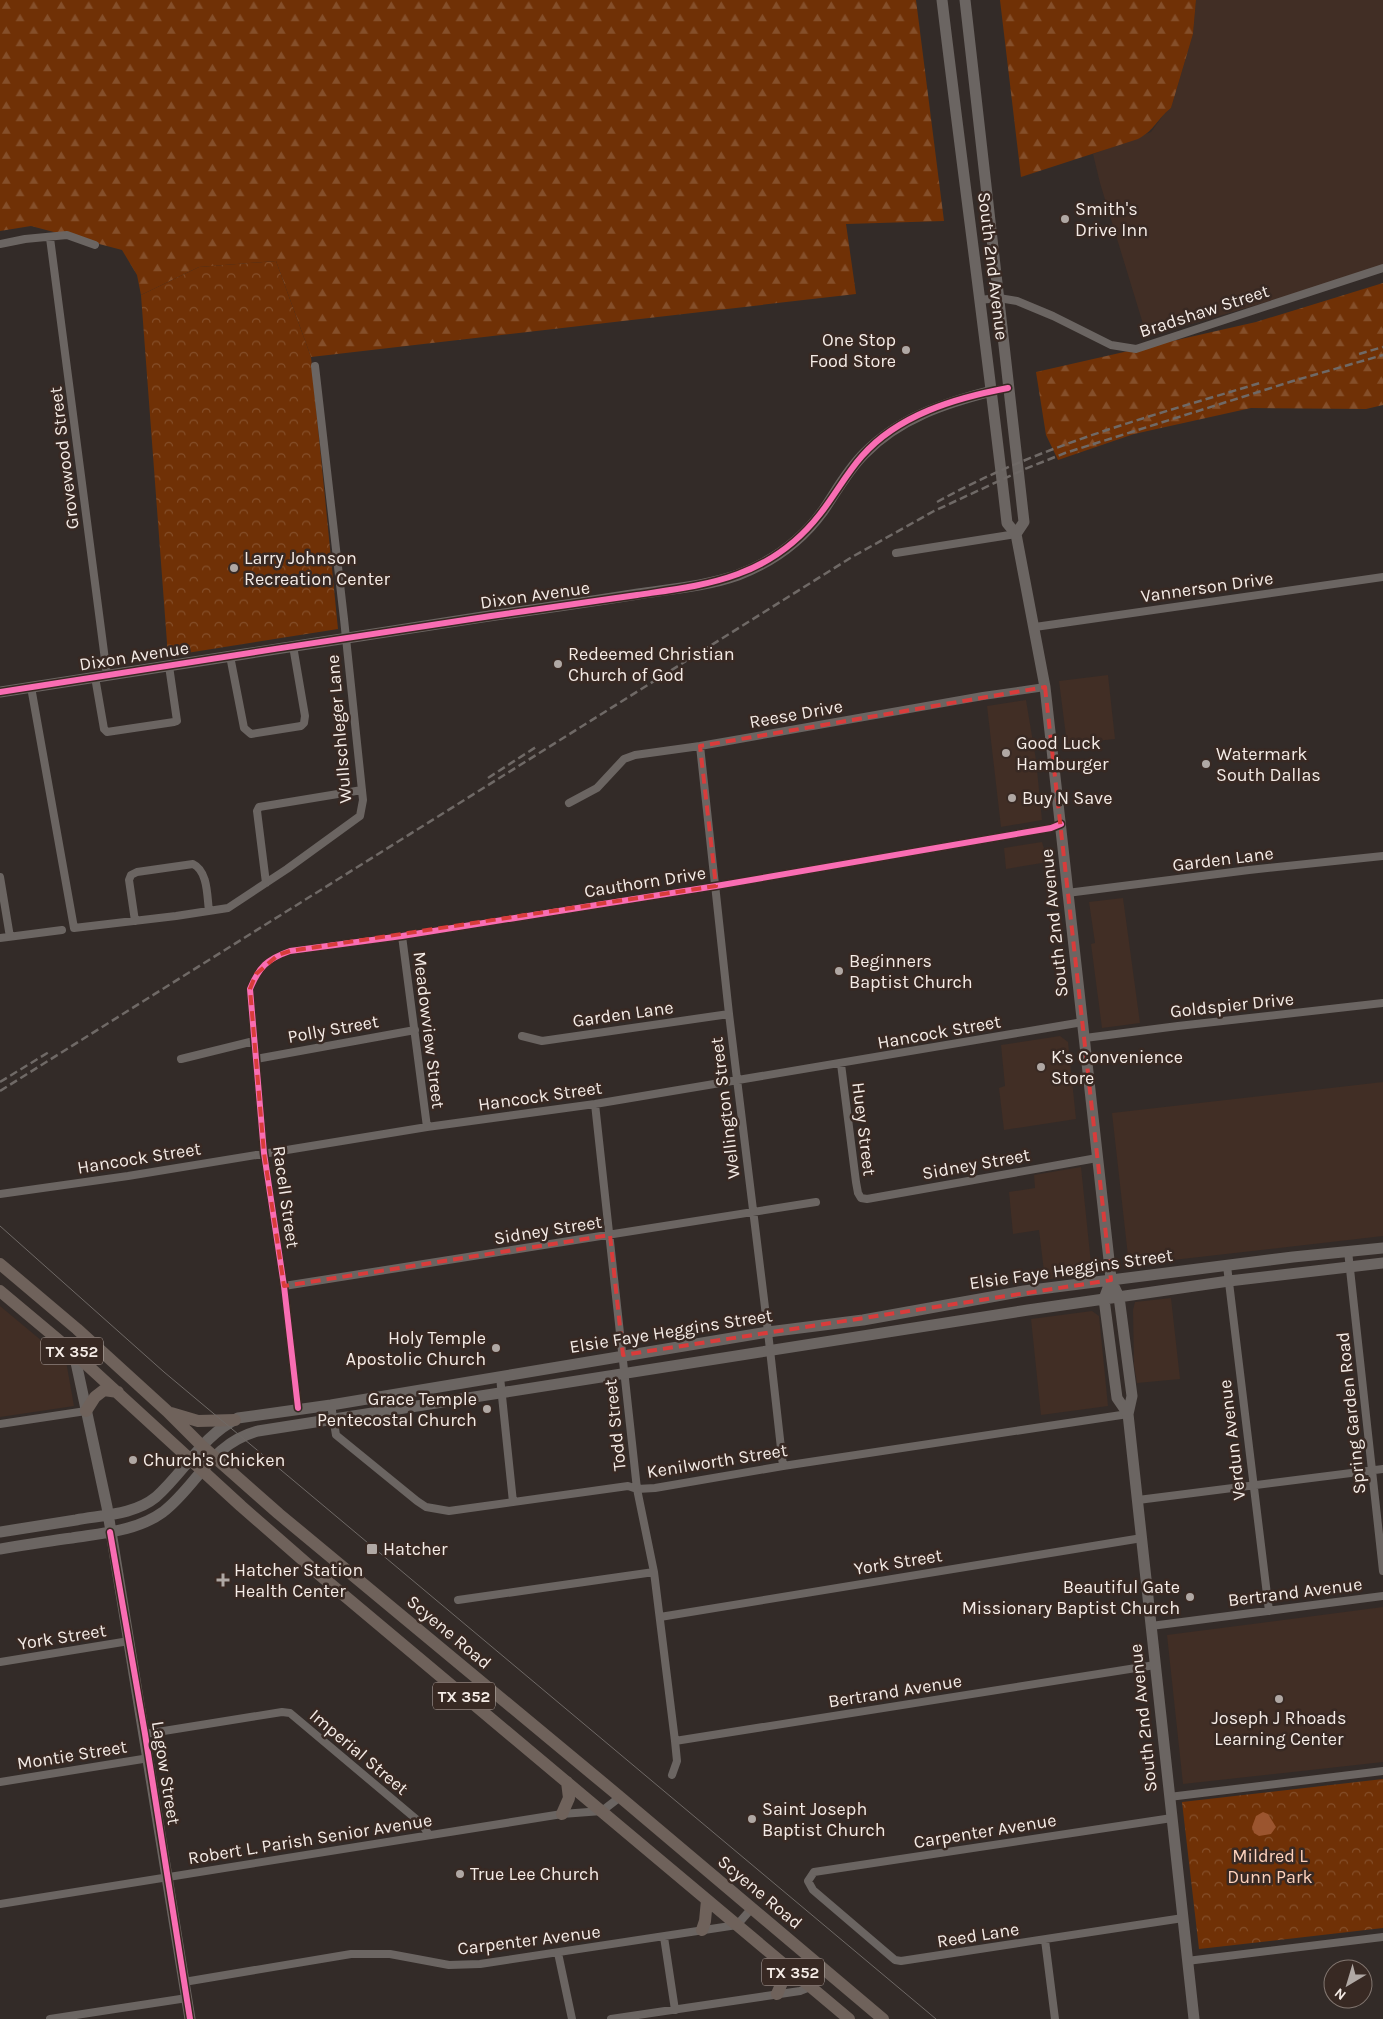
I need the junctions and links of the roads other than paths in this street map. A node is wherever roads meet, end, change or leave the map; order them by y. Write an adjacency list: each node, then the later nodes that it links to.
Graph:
1 (942, 0): 8 (main road, South 2nd Avenue)
2 (965, 0): 7 (main road, South 2nd Avenue)
3 (50, 238): 4 (street); 5 (street); 20 (street, Grovewood Street)
4 (0, 244)
5 (95, 245)
6 (1383, 268): 7 (street, Bradshaw Street)
7 (999, 298): 8 (street, Bradshaw Street); 10 (main road, South 2nd Avenue)
8 (979, 300): 11 (main road, South 2nd Avenue)
9 (315, 366): 16 (street, Wullschleger Lane)
10 (1008, 388): 11 (street, Dixon Avenue); 12 (main road, South 2nd Avenue)
11 (992, 391): 12 (main road, South 2nd Avenue); 16 (main road, Dixon Avenue)
12 (1016, 534): 13 (street); 15 (main road, South 2nd Avenue)
13 (896, 553)
14 (1383, 577): 15 (street, Vannerson Drive)
15 (1034, 627): 22 (main road, South 2nd Avenue)
16 (346, 637): 17 (main road, Dixon Avenue); 26 (street, Wullschleger Lane)
17 (294, 646): 18 (main road, Dixon Avenue); 18 (street)
18 (230, 656): 19 (main road, Dixon Avenue)
19 (168, 666): 20 (main road, Dixon Avenue); 21 (street)
20 (107, 675): 21 (main road, Dixon Avenue)
21 (95, 677): 23 (main road, Dixon Avenue)
22 (1045, 687): 25 (street, Reese Drive); 28 (main road, South 2nd Avenue)
23 (31, 688): 24 (main road, Dixon Avenue); 35 (street, Wullschleger Lane)
24 (0, 692)
25 (700, 746): 27 (street, Reese Drive); 32 (street, Wellington Street)
26 (362, 790): 31 (street, Wullschleger Lane); 31 (street)
27 (569, 803)
28 (1061, 824): 32 (street, Cauthorn Drive); 33 (main road, South 2nd Avenue)
29 (1383, 856): 33 (street, Garden Lane)
30 (0, 878): 38 (street)
31 (266, 883): 34 (street, Wullschleger Lane)
32 (716, 886): 37 (street, Cauthorn Drive); 42 (street, Wellington Street)
33 (1067, 893): 43 (main road, South 2nd Avenue)
34 (209, 911): 35 (street, Wullschleger Lane); 35 (street)
35 (135, 921)
36 (62, 930): 38 (street)
37 (402, 936): 40 (street, Cauthorn Drive); 44 (street, Meadowview Street)
38 (10, 937): 39 (street)
39 (0, 938)
40 (250, 989): 47 (street, Racell Street)
41 (1383, 1004): 46 (street, Goldspier Drive)
42 (729, 1014): 45 (street, Garden Lane); 51 (street, Wellington Street)
43 (1083, 1022): 46 (main road, South 2nd Avenue); 50 (street, Hancock Street)
44 (415, 1030): 48 (street, Polly Street); 53 (street, Meadowview Street)
45 (522, 1036)
46 (1085, 1038): 55 (main road, South 2nd Avenue)
47 (254, 1041): 48 (street, Racell Street); 49 (street)
48 (256, 1059): 54 (street, Racell Street)
49 (181, 1060)
50 (841, 1064): 51 (street, Hancock Street); 57 (street, Huey Street)
51 (738, 1080): 52 (street, Hancock Street); 59 (street, Wellington Street)
52 (595, 1104): 53 (street, Hancock Street); 60 (street, Todd Street)
53 (427, 1127): 54 (street, Hancock Street)
54 (264, 1153): 56 (street, Hancock Street); 69 (street, Racell Street)
55 (1096, 1158): 57 (street, Sidney Street); 67 (main road, South 2nd Avenue)
56 (0, 1194)
57 (861, 1198)
58 (816, 1202): 59 (street, Sidney Street)
59 (752, 1212): 60 (street, Sidney Street); 75 (street, Wellington Street)
60 (610, 1235): 69 (street, Sidney Street); 78 (street, Todd Street)
61 (1383, 1248): 62 (main road, Elsie Faye Heggins Street)
62 (1348, 1251): 65 (main road, Elsie Faye Heggins Street); 66 (street, Spring Garden Road)
63 (1383, 1263): 66 (main road, Elsie Faye Heggins Street)
64 (0, 1264): 86 (main road, Scyene Road / TX 352)
65 (1227, 1266): 67 (main road, Elsie Faye Heggins Street); 68 (street, Verdun Avenue)
66 (1349, 1266): 68 (main road, Elsie Faye Heggins Street); 97 (street, Spring Garden Road)
67 (1111, 1280): 71 (main road, Elsie Faye Heggins Street); 72 (main road, South 2nd Avenue); 73 (main road, South 2nd Avenue)
68 (1229, 1281): 72 (main road, Elsie Faye Heggins Street); 98 (street, Verdun Avenue)
69 (284, 1286): 84 (street, Racell Street)
70 (0, 1291): 77 (main road, TX 352)
71 (1024, 1291): 74 (main road); 75 (main road, Elsie Faye Heggins Street)
72 (1119, 1297): 73 (main road, Elsie Faye Heggins Street); 87 (main road, South 2nd Avenue)
73 (1104, 1299): 74 (main road, Elsie Faye Heggins Street); 87 (main road, South 2nd Avenue)
74 (1028, 1310): 76 (main road, Elsie Faye Heggins Street)
75 (768, 1332): 76 (street, Wellington Street); 78 (main road, Elsie Faye Heggins Street)
76 (769, 1350): 79 (main road, Elsie Faye Heggins Street); 94 (street, Wellington Street)
77 (74, 1353): 81 (main road, TX 352); 85 (main road, Lagow Street)
78 (623, 1355): 79 (street, Todd Street); 80 (main road, Elsie Faye Heggins Street)
79 (625, 1374): 82 (main road, Elsie Faye Heggins Street); 99 (street, Todd Street)
80 (500, 1377): 82 (street); 83 (main road, Elsie Faye Heggins Street)
81 (118, 1392): 85 (main road); 92 (main road, TX 352)
82 (502, 1394): 88 (main road, Elsie Faye Heggins Street); 101 (street)
83 (331, 1405): 84 (main road, Elsie Faye Heggins Street); 88 (street, Kenilworth Street)
84 (298, 1408): 89 (main road, Elsie Faye Heggins Street)
85 (86, 1411): 90 (street); 102 (main road, Lagow Street)
86 (167, 1411): 89 (main road); 91 (main road, Scyene Road / TX 352)
87 (1128, 1414): 94 (street, Kenilworth Street); 100 (main road, South 2nd Avenue)
88 (333, 1419): 93 (main road, Elsie Faye Heggins Street); 101 (street, Kenilworth Street)
89 (235, 1420): 91 (main road, Elsie Faye Heggins Street)
90 (0, 1424)
91 (202, 1446): 92 (main road, Elsie Faye Heggins Street); 93 (main road, Scyene Road / TX 352)
92 (190, 1458): 96 (main road, TX 352); 102 (main road, Elsie Faye Heggins Street)
93 (214, 1458): 96 (main road, Elsie Faye Heggins Street); 115 (main road, Scyene Road / TX 352)
94 (783, 1466): 99 (street, Kenilworth Street)
95 (1383, 1469): 97 (street)
96 (202, 1470): 104 (main road, Elsie Faye Heggins Street); 113 (main road, TX 352)
97 (1373, 1470): 98 (street); 107 (street, Spring Garden Road)
98 (1253, 1485): 100 (street); 111 (street, Verdun Avenue)
99 (637, 1489): 101 (street, Kenilworth Street); 108 (street, Todd Street)
100 (1138, 1500): 105 (main road, South 2nd Avenue)
101 (513, 1502)
102 (108, 1514): 103 (main road, Elsie Faye Heggins Street); 104 (main road, Lagow Street)
103 (0, 1532)
104 (110, 1532): 106 (main road, Elsie Faye Heggins Street); 116 (main road, Lagow Street)
105 (1142, 1538): 112 (street, York Street); 114 (main road, South 2nd Avenue)
106 (0, 1549)
107 (1383, 1571)
108 (654, 1572): 110 (street); 112 (street, Todd Street)
109 (1383, 1596): 111 (street, Bertrand Avenue)
110 (458, 1600)
111 (1269, 1611): 114 (street, Bertrand Avenue)
112 (660, 1617): 121 (street, Todd Street)
113 (378, 1624): 115 (main road); 126 (main road, TX 352)
114 (1151, 1626): 118 (main road, South 2nd Avenue)
115 (416, 1628): 128 (main road, Scyene Road / TX 352)
116 (129, 1641): 117 (street, York Street); 120 (main road, Lagow Street)
117 (0, 1662)
118 (1155, 1665): 121 (street, Bertrand Avenue); 127 (main road, South 2nd Avenue)
119 (290, 1713): 120 (street, Montie Street); 132 (street, Imperial Street)
120 (145, 1734): 122 (main road, Lagow Street)
121 (675, 1741): 124 (street)
122 (149, 1758): 125 (street, Montie Street); 133 (main road, Lagow Street)
123 (1383, 1770): 127 (street)
124 (672, 1774)
125 (0, 1782)
126 (567, 1782): 129 (main road, TX 352); 130 (main road)
127 (1169, 1797): 131 (main road, South 2nd Avenue)
128 (620, 1798): 129 (street); 137 (main road, Scyene Road / TX 352)
129 (602, 1811): 130 (street, Robert L. Parish Senior Avenue); 135 (main road, TX 352)
130 (562, 1814): 132 (street, Robert L. Parish Senior Avenue)
131 (1172, 1818): 134 (street, Carpenter Avenue); 138 (main road, South 2nd Avenue)
132 (429, 1835): 133 (street, Robert L. Parish Senior Avenue)
133 (168, 1876): 136 (street, Robert L. Parish Senior Avenue); 147 (main road, Lagow Street)
134 (808, 1881): 143 (street, Reed Lane)
135 (707, 1900): 139 (main road, TX 352); 140 (main road)
136 (0, 1904)
137 (752, 1908): 139 (street); 158 (main road, Scyene Road / TX 352)
138 (1183, 1918): 143 (street, Reed Lane); 145 (main road, South 2nd Avenue)
139 (737, 1925): 140 (street, Carpenter Avenue); 146 (main road, TX 352)
140 (702, 1930): 141 (street, Carpenter Avenue)
141 (664, 1937): 144 (street, Carpenter Avenue); 151 (street)
142 (1383, 1937): 145 (street)
143 (1045, 1940): 159 (street)
144 (558, 1954): 147 (street, Carpenter Avenue); 155 (street)
145 (1187, 1961): 160 (main road, South 2nd Avenue)
146 (784, 1964): 148 (main road, TX 352); 149 (main road)
147 (184, 1982): 150 (main road, Lagow Street)
148 (810, 1987): 149 (street); 157 (main road, TX 352)
149 (777, 1994): 151 (street)
150 (187, 1998): 153 (street); 154 (main road, Lagow Street)
151 (674, 2010): 152 (street)
152 (622, 2018): 156 (street)
153 (50, 2019)
154 (190, 2019)
155 (572, 2019)
156 (611, 2019)
157 (849, 2019)
158 (883, 2019)
159 (1054, 2019)
160 (1194, 2019)

